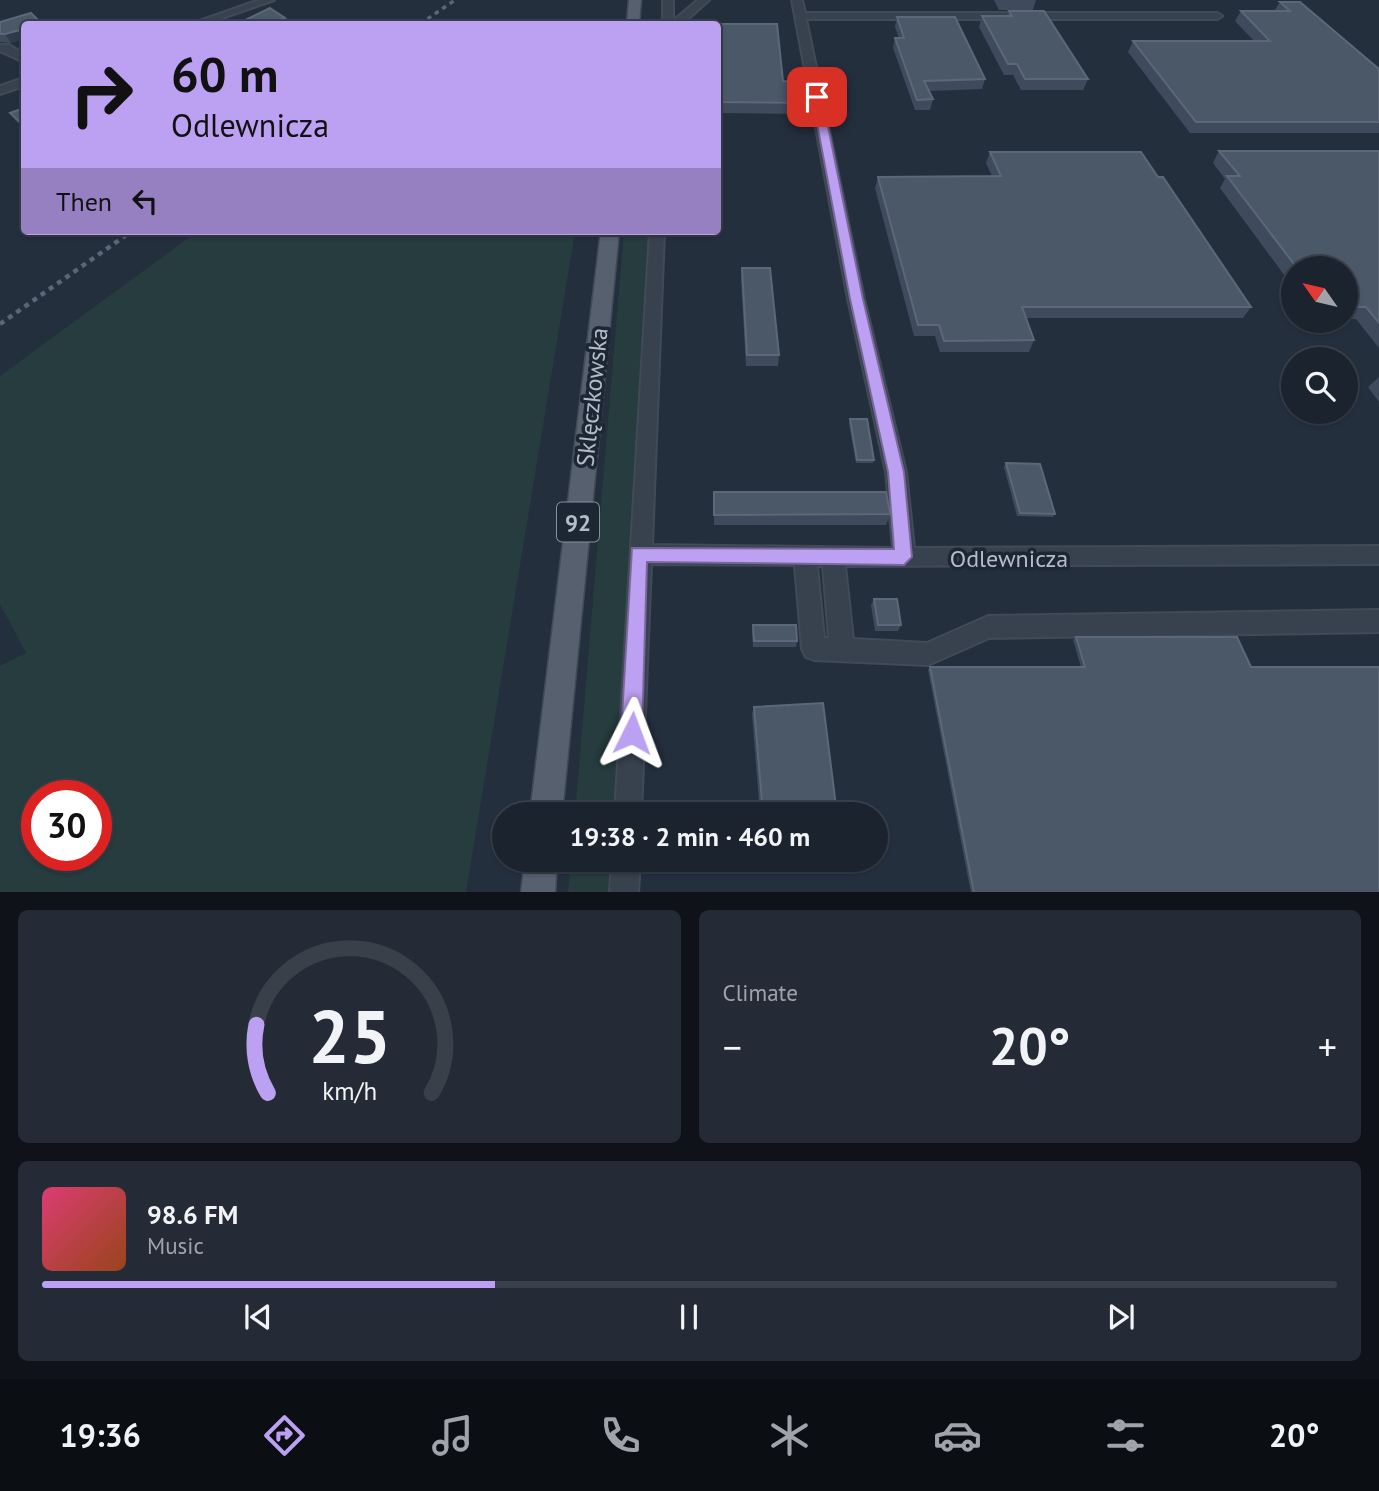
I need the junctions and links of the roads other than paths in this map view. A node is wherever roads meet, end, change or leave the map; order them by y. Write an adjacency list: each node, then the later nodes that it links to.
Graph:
1 (269, 0): 9 (street)
2 (635, 0): 10 (main road)
3 (668, 0): 11 (street)
4 (704, 0): 12 (street)
5 (1057, 0): 8 (street)
6 (799, 8): 8 (street); 21 (street)
7 (1216, 16): 8 (street)
8 (1069, 17)
9 (204, 21)
10 (633, 21)
11 (668, 21)
12 (680, 21)
13 (21, 83): 14 (street)
14 (1, 88)
15 (610, 235): 24 (main road, Sklęczkowska / 92)
16 (657, 235): 17 (street)
17 (639, 554): 19 (street, Odlewnicza); 25 (street)
18 (1379, 555): 21 (street, Odlewnicza)
19 (805, 556): 20 (street, Odlewnicza); 23 (street)
20 (833, 556): 21 (street, Odlewnicza); 23 (street)
21 (904, 557)
22 (1379, 621): 23 (street)
23 (842, 650)
24 (547, 802)
25 (629, 802)
26 (540, 872): 28 (main road)
27 (625, 872): 29 (street)
28 (538, 892)
29 (624, 892)

